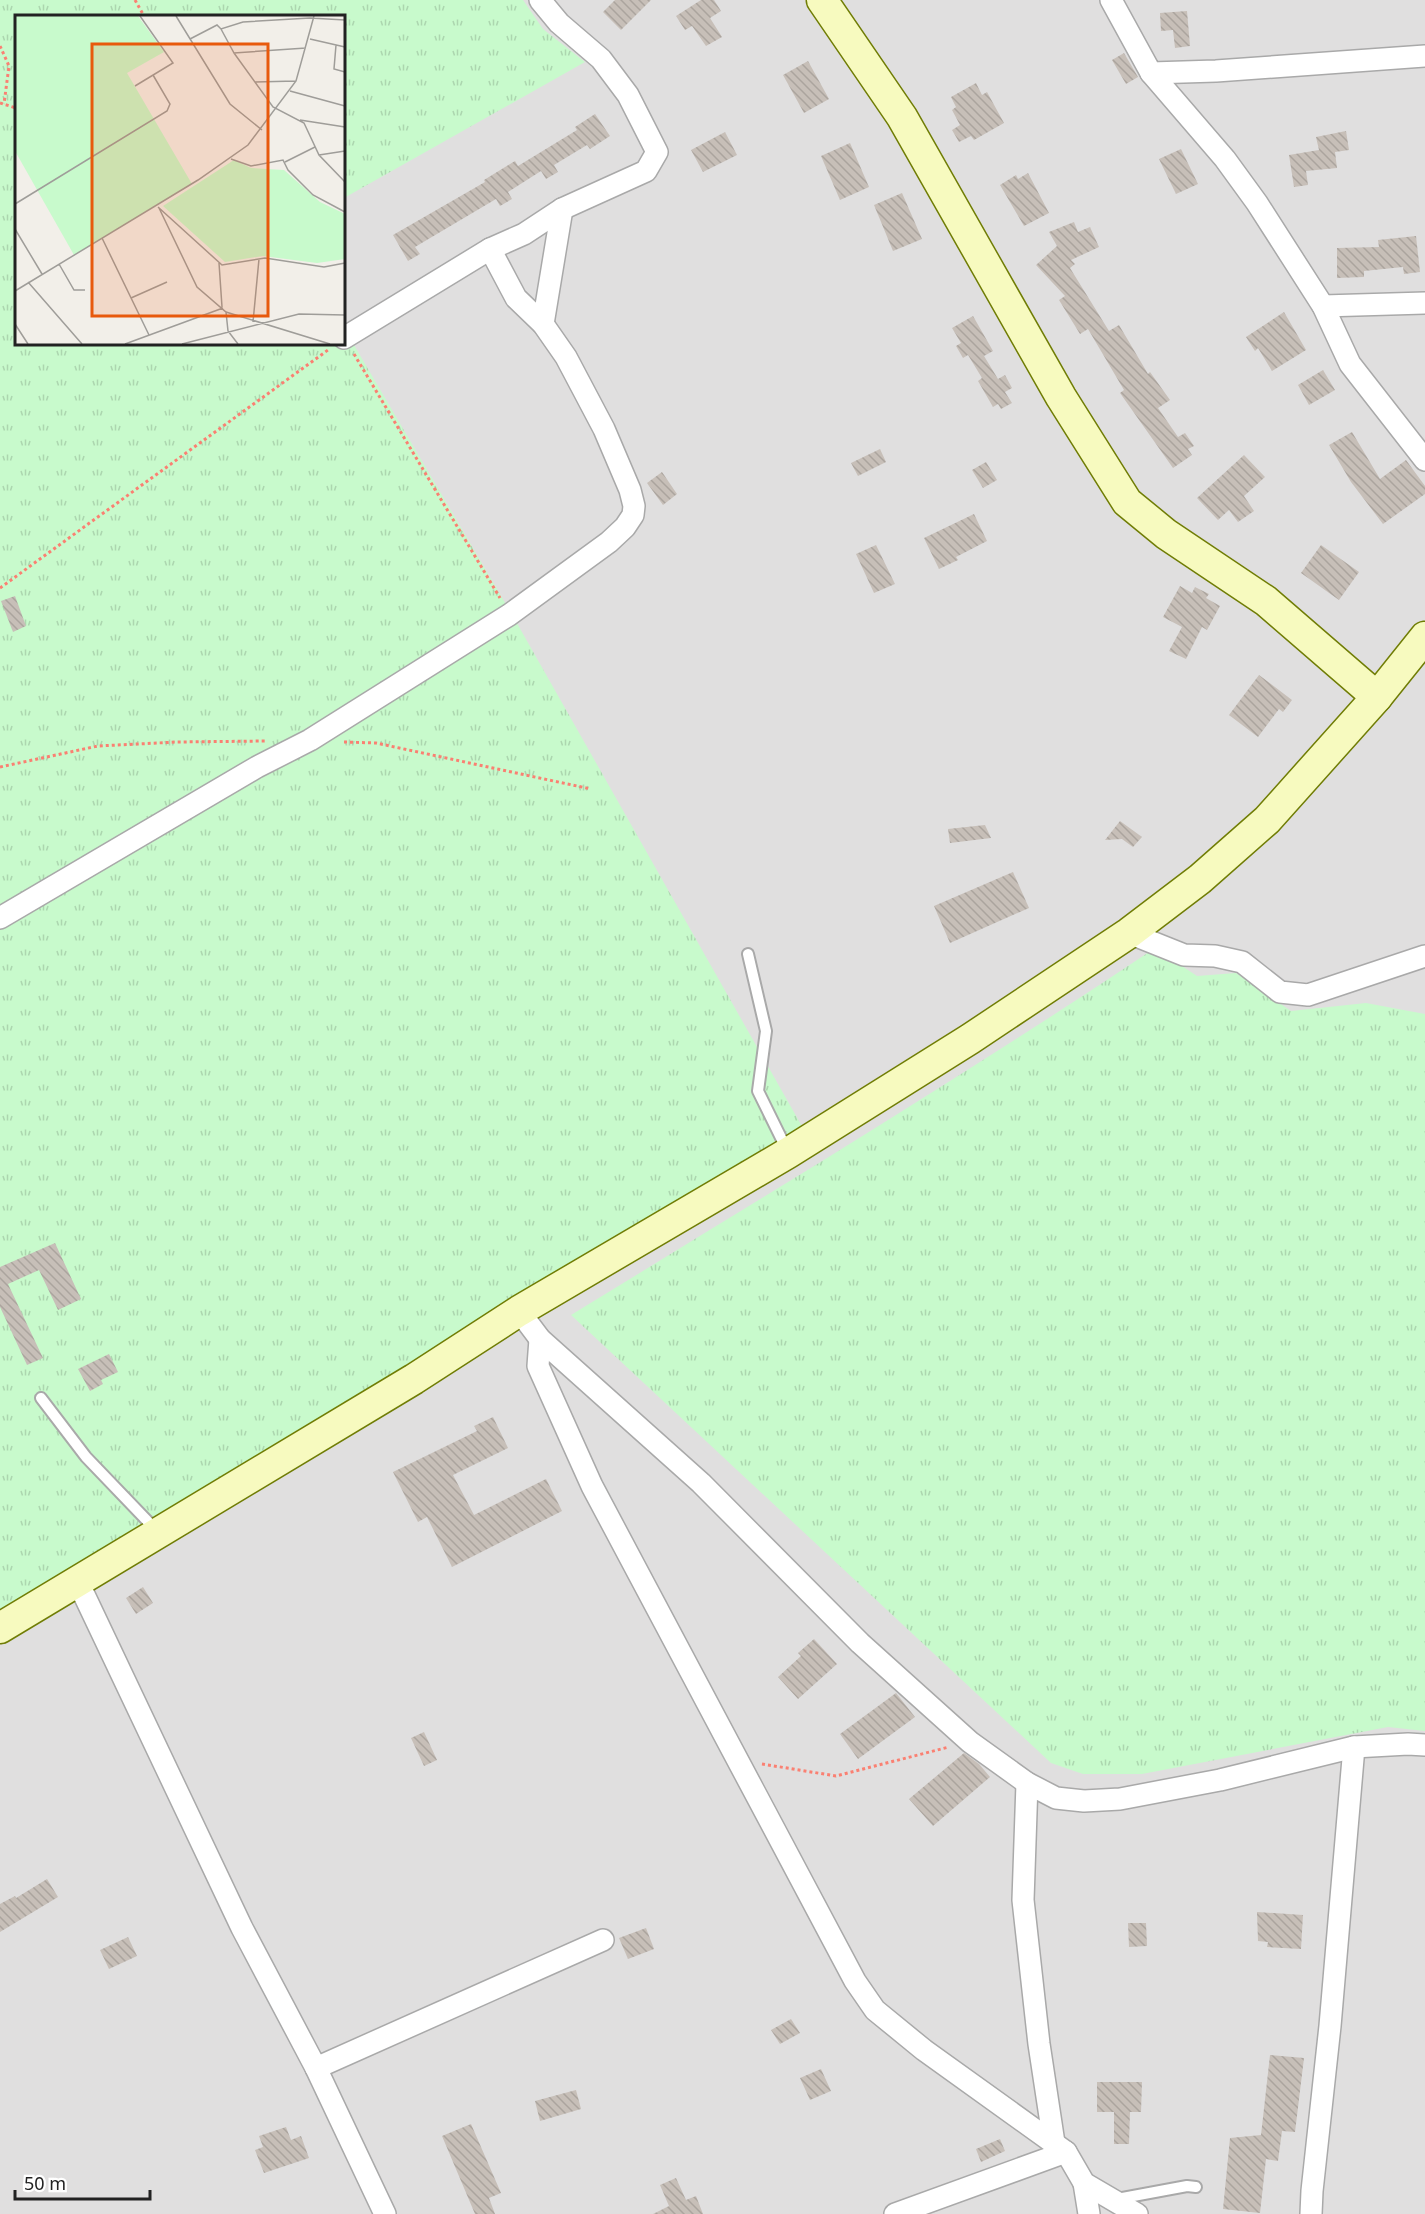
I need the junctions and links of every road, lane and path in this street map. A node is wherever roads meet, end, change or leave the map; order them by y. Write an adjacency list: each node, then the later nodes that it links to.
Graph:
1 (135, 0): 5 (path)
2 (540, 0): 10 (street)
3 (822, 0): 22 (main road)
4 (1110, 0): 8 (street)
5 (143, 15)
6 (0, 46): 9 (path)
7 (1425, 56): 8 (street)
8 (1151, 73): 13 (street)
9 (2, 104)
10 (562, 209): 11 (street); 14 (street)
11 (490, 249): 14 (street); 15 (street)
12 (1425, 303): 13 (street)
13 (1323, 306): 18 (street)
14 (543, 324): 20 (street)
15 (345, 337)
16 (345, 340): 20 (path)
17 (336, 345): 19 (path)
18 (1425, 460)
19 (0, 588)
20 (509, 615): 23 (street)
21 (1425, 637): 22 (main road)
22 (1377, 697): 24 (main road)
23 (0, 918)
24 (1129, 933): 26 (street); 27 (main road)
25 (748, 954): 27 (lane)
26 (1425, 956)
27 (788, 1153): 28 (main road)
28 (519, 1311): 29 (street); 31 (main road)
29 (540, 1339): 34 (street); 41 (street)
30 (41, 1398): 31 (lane)
31 (158, 1533): 32 (main road)
32 (77, 1580): 33 (main road); 40 (street)
33 (0, 1628)
34 (970, 1742): 37 (path); 38 (street)
35 (1425, 1745): 36 (street)
36 (1354, 1748): 38 (street); 49 (street)
37 (760, 1764)
38 (1027, 1783): 41 (street)
39 (603, 1940): 40 (street)
40 (316, 2068): 45 (street)
41 (1060, 2147): 42 (street); 46 (street)
42 (1084, 2183): 44 (street); 47 (street)
43 (1196, 2187): 44 (lane)
44 (1114, 2200): 48 (street)
45 (385, 2214)
46 (895, 2214)
47 (1089, 2214)
48 (1137, 2214)
49 (1311, 2214)

